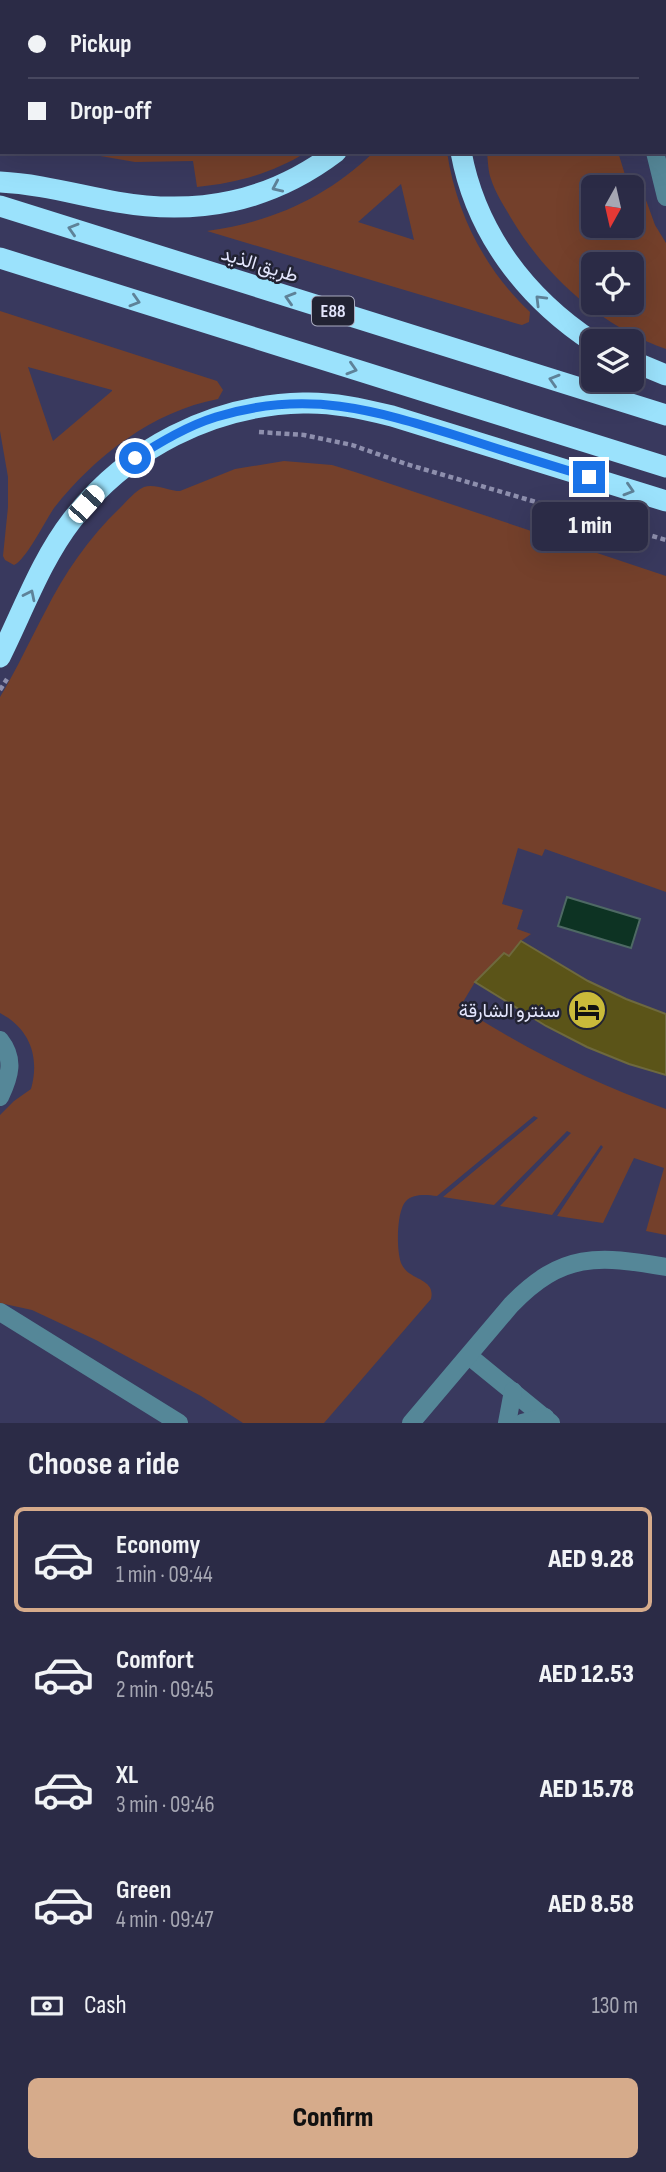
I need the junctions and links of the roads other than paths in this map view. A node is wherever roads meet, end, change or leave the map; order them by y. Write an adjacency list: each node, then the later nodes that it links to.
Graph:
1 (333, 154): 4 (highway, one-way to 4)
2 (462, 154): 8 (highway, one-way to 2)
3 (660, 166): 5 (street)
4 (0, 182)
5 (666, 197)
6 (0, 206): 11 (highway, طريق الذيد / E88, one-way to 6)
7 (0, 258): 12 (highway, one-way to 12)
8 (581, 334)
9 (644, 367): 10 (highway)
10 (666, 375)
11 (666, 415)
12 (666, 467)
13 (666, 501): 14 (highway, one-way to 13)
14 (5, 665)
15 (0, 1040): 16 (street)
16 (0, 1097)
17 (666, 1267): 19 (street)
18 (0, 1312): 22 (street)
19 (469, 1356): 20 (street); 23 (street)
20 (513, 1391): 21 (street); 24 (street)
21 (548, 1420): 25 (street)
22 (179, 1423)
23 (411, 1423)
24 (508, 1423)
25 (522, 1423)

